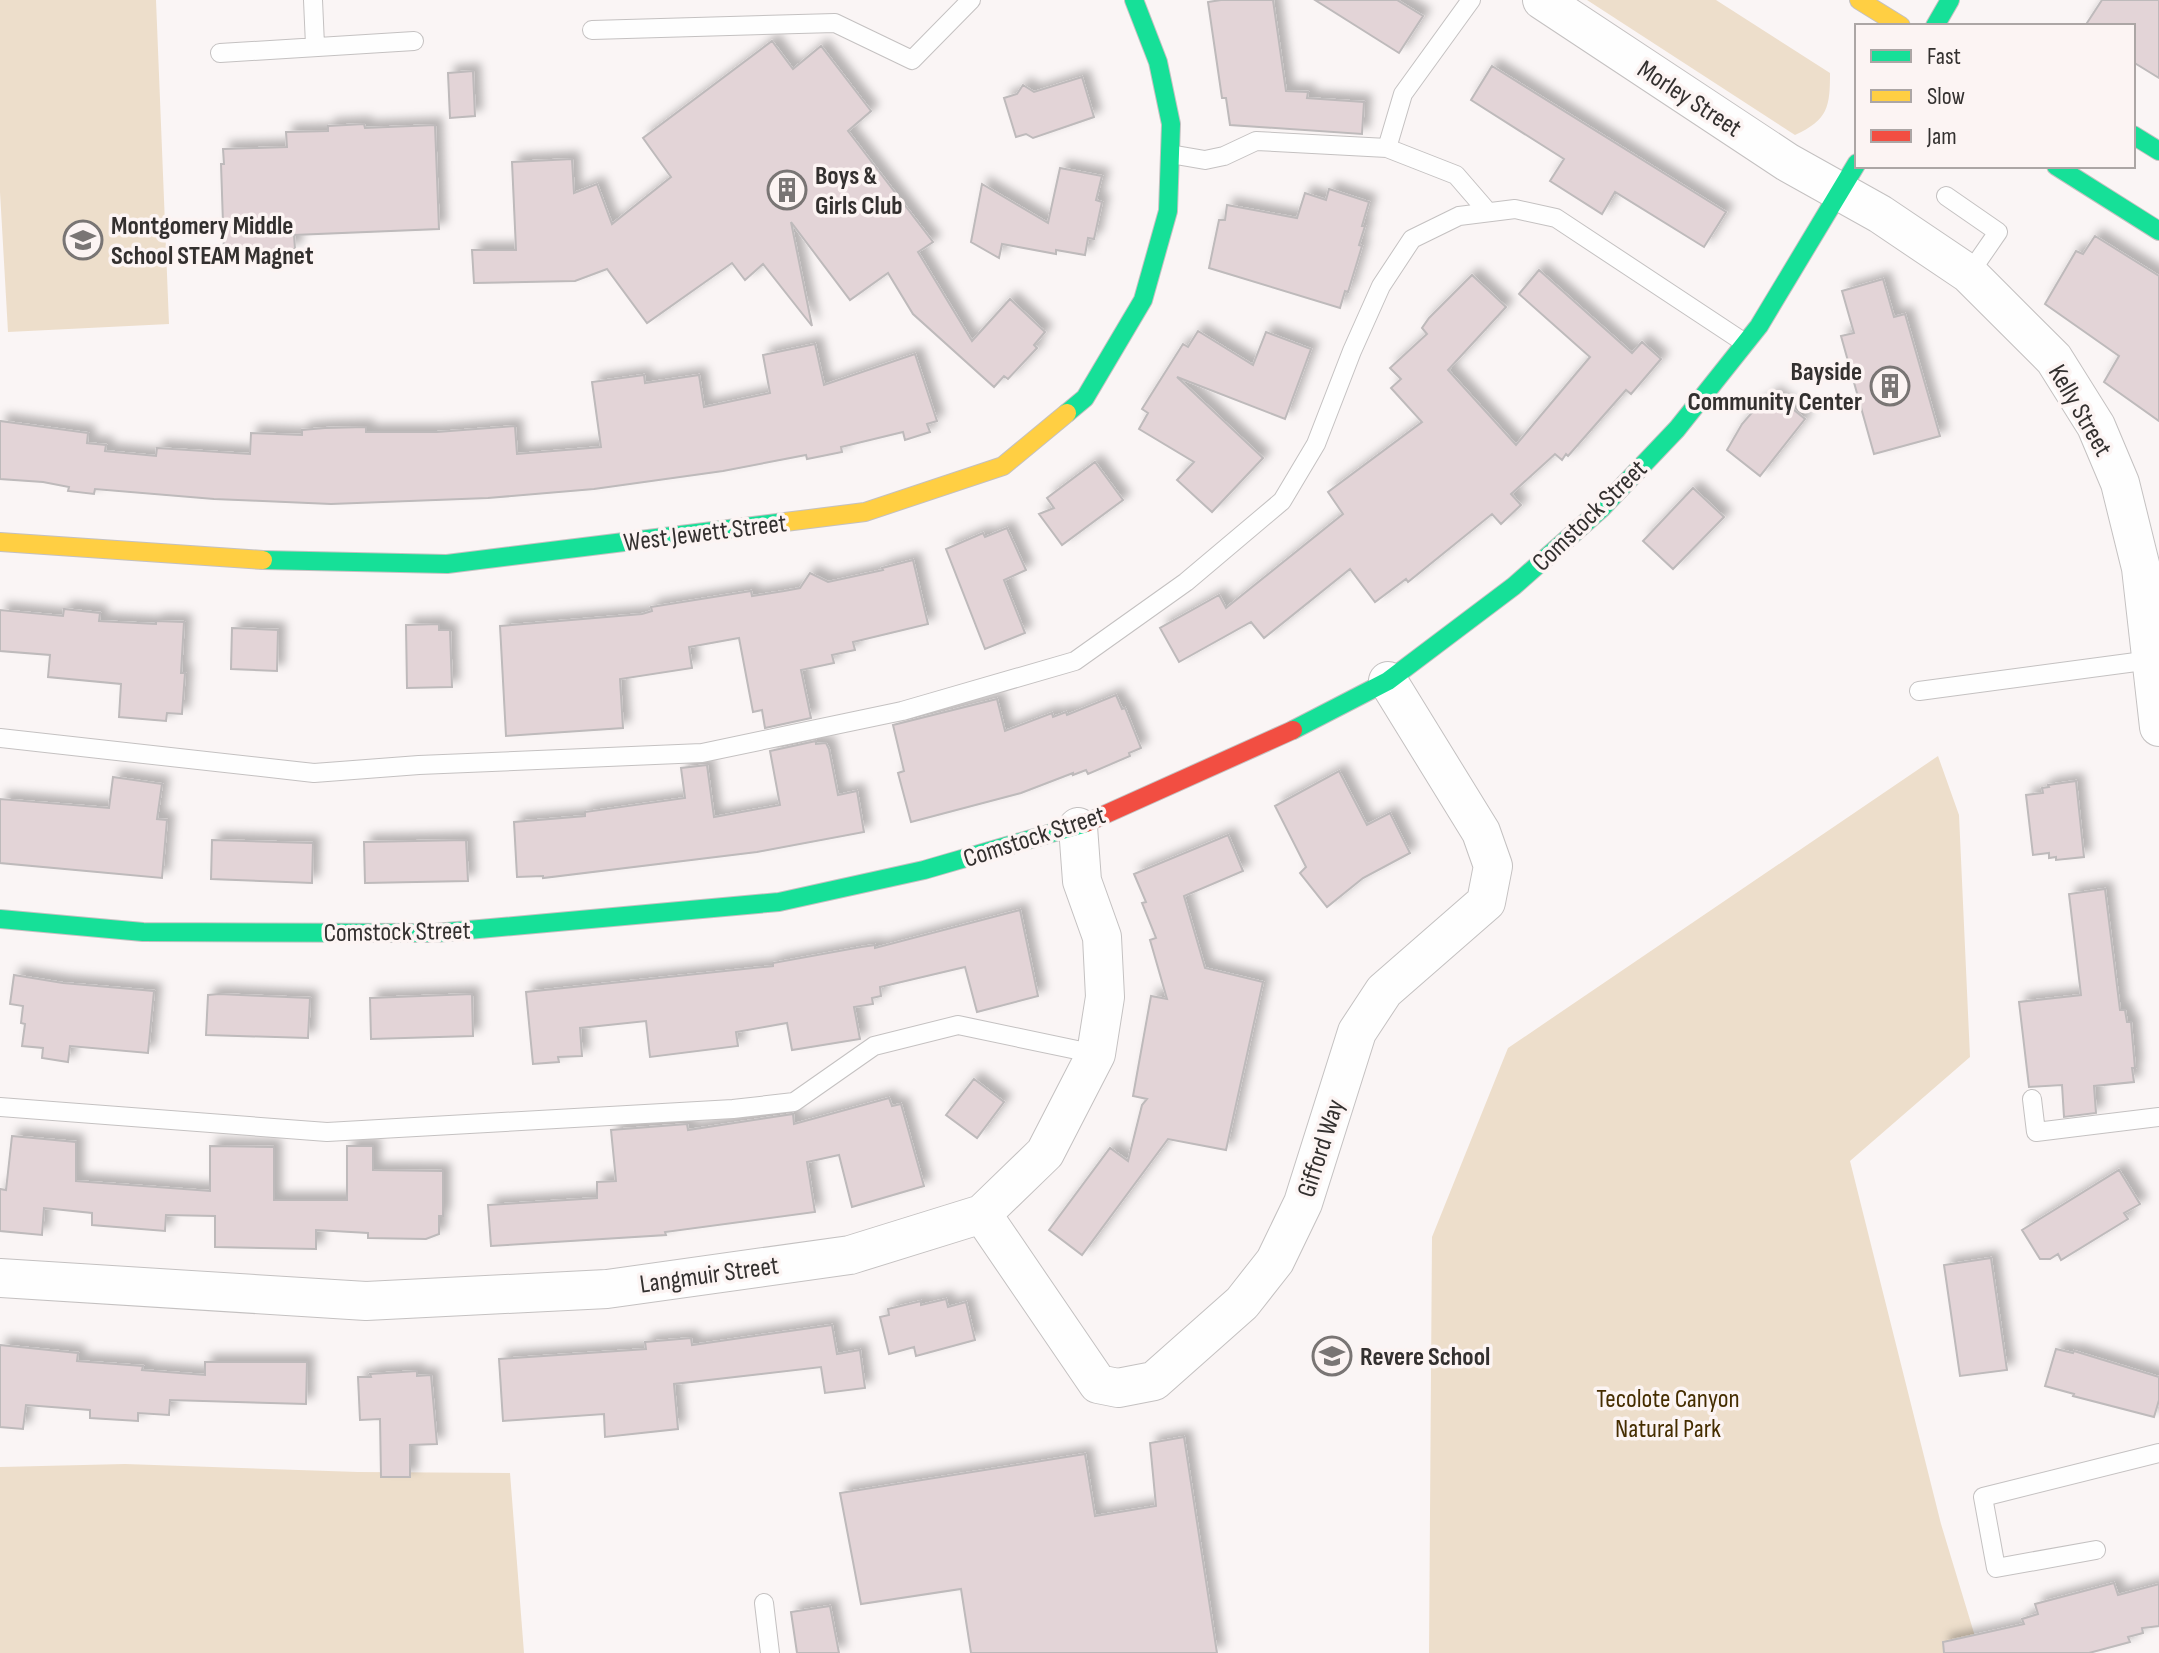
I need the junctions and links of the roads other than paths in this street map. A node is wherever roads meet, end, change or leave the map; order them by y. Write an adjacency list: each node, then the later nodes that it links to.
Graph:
1 (313, 0): 12 (lane)
2 (971, 0): 10 (lane)
3 (1134, 0): 17 (street, West Jewett Street)
4 (1471, 0): 15 (lane)
5 (1542, 0): 19 (street, Morley Street)
6 (1859, 0): 8 (street)
7 (1950, 0): 9 (street)
8 (1898, 24)
9 (1936, 24)
10 (592, 30)
11 (414, 41): 12 (lane)
12 (315, 45): 13 (lane)
13 (220, 53)
14 (2135, 136): 16 (street)
15 (1387, 148): 17 (lane); 21 (lane)
16 (2159, 151)
17 (1170, 154): 25 (street, West Jewett Street)
18 (2059, 168): 22 (street)
19 (1849, 177): 23 (street, Kelly Street); 24 (street, Comstock Street)
20 (1946, 196): 23 (lane)
21 (1488, 212): 24 (lane); 30 (lane)
22 (2159, 231)
23 (1969, 274): 26 (street, Kelly Street)
24 (1745, 343): 27 (street, Comstock Street)
25 (0, 542)
26 (2151, 660): 28 (lane); 29 (street, Kelly Street)
27 (1388, 681): 31 (street, Comstock Street); 37 (street, Gifford Way)
28 (1919, 691)
29 (2159, 727)
30 (0, 738)
31 (1078, 827): 32 (street, Comstock Street); 33 (street, Langmuir Street)
32 (0, 919)
33 (1096, 1054): 35 (lane); 37 (street, Langmuir Street)
34 (2032, 1099): 36 (lane)
35 (0, 1107)
36 (2159, 1117)
37 (982, 1214): 38 (street, Langmuir Street)
38 (0, 1278)
39 (2159, 1453): 40 (lane)
40 (2096, 1550)
41 (764, 1603): 42 (lane)
42 (770, 1653)

